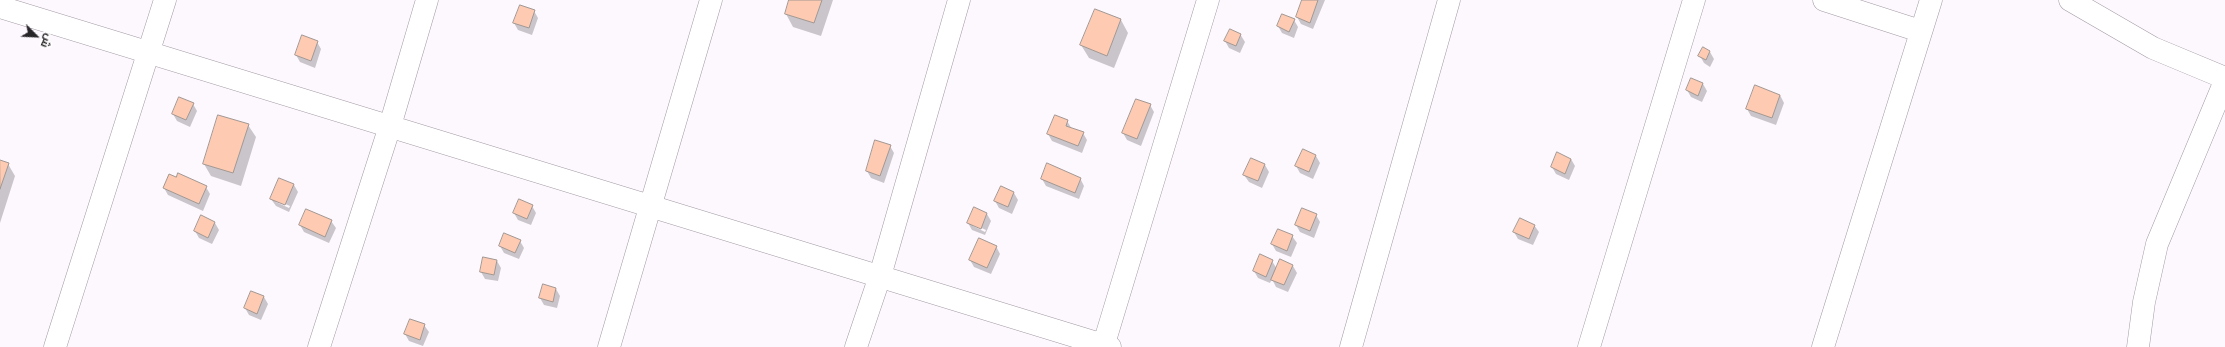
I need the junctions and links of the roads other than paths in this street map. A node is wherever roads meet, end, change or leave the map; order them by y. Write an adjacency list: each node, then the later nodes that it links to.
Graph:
1 (166, 0): 13 (street)
2 (427, 0): 15 (street)
3 (711, 0): 16 (street)
4 (959, 0): 17 (street)
5 (1208, 0): 19 (street)
6 (1449, 0): 24 (street)
7 (1694, 0): 25 (street)
8 (1824, 0): 12 (street)
9 (1931, 0): 12 (street)
10 (2070, 0): 14 (street)
11 (0, 7): 13 (street)
12 (1920, 31): 18 (street)
13 (150, 54): 15 (street); 20 (street)
14 (2225, 80): 28 (street)
15 (390, 126): 16 (street); 21 (street)
16 (651, 206): 17 (street); 22 (street)
17 (880, 276): 19 (street); 23 (street)
18 (1831, 322): 26 (street); 27 (street)
19 (1106, 346)
20 (55, 347)
21 (319, 347)
22 (609, 347)
23 (856, 347)
24 (1351, 347)
25 (1588, 347)
26 (1823, 347)
27 (1840, 347)
28 (2138, 347)

